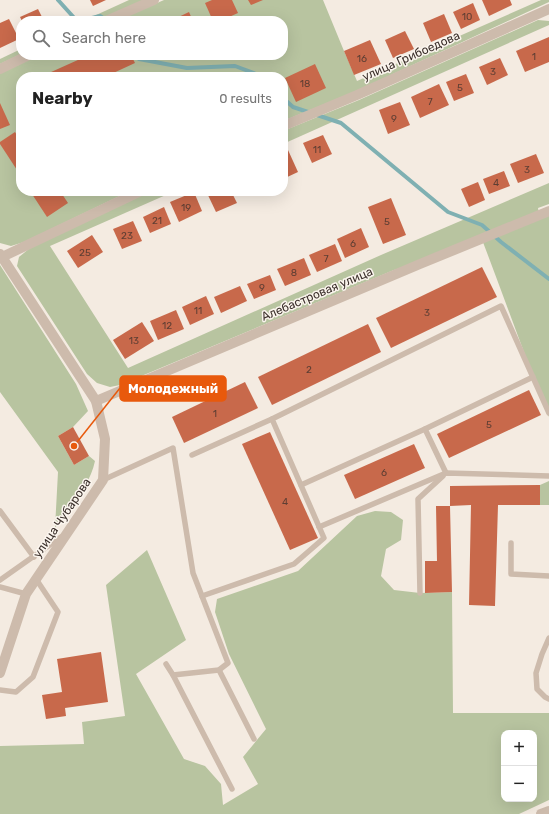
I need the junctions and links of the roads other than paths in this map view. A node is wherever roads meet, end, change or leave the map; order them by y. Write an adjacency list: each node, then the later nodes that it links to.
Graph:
1 (154, 0): 3 (street)
2 (549, 9): 6 (street, улица Грибоедова)
3 (117, 16)
4 (19, 60): 5 (street)
5 (0, 69)
6 (288, 124)
7 (130, 196): 9 (street)
8 (549, 211): 11 (street, Алебастровая улица)
9 (1, 256): 11 (street, улица Чубарова)
10 (533, 377): 12 (lane); 13 (lane); 14 (lane)
11 (96, 401): 18 (street, улица Чубарова)
12 (549, 413)
13 (272, 419): 15 (lane); 19 (lane)
14 (425, 429): 16 (lane); 19 (lane)
15 (192, 455)
16 (446, 473): 17 (lane); 21 (lane); 29 (lane)
17 (549, 476)
18 (103, 480): 22 (street, улица Чубарова); 31 (lane)
19 (301, 485): 21 (lane)
20 (0, 511): 24 (lane)
21 (319, 527): 31 (lane)
22 (68, 533): 24 (lane); 26 (street, улица Чубарова)
23 (511, 544): 25 (lane)
24 (34, 557): 27 (lane)
25 (549, 576)
26 (36, 579): 30 (street, улица Чубарова); 37 (lane)
27 (0, 580)
28 (0, 586): 30 (lane)
29 (420, 593)
30 (26, 594): 35 (street, улица Чубарова)
31 (202, 596): 34 (lane)
32 (549, 638): 38 (lane)
33 (166, 664): 36 (lane)
34 (219, 670): 36 (lane); 39 (lane)
35 (0, 673)
36 (173, 676): 40 (lane)
37 (0, 690)
38 (549, 699)
39 (254, 739)
40 (232, 789)
41 (549, 811): 42 (street)
42 (541, 814)

